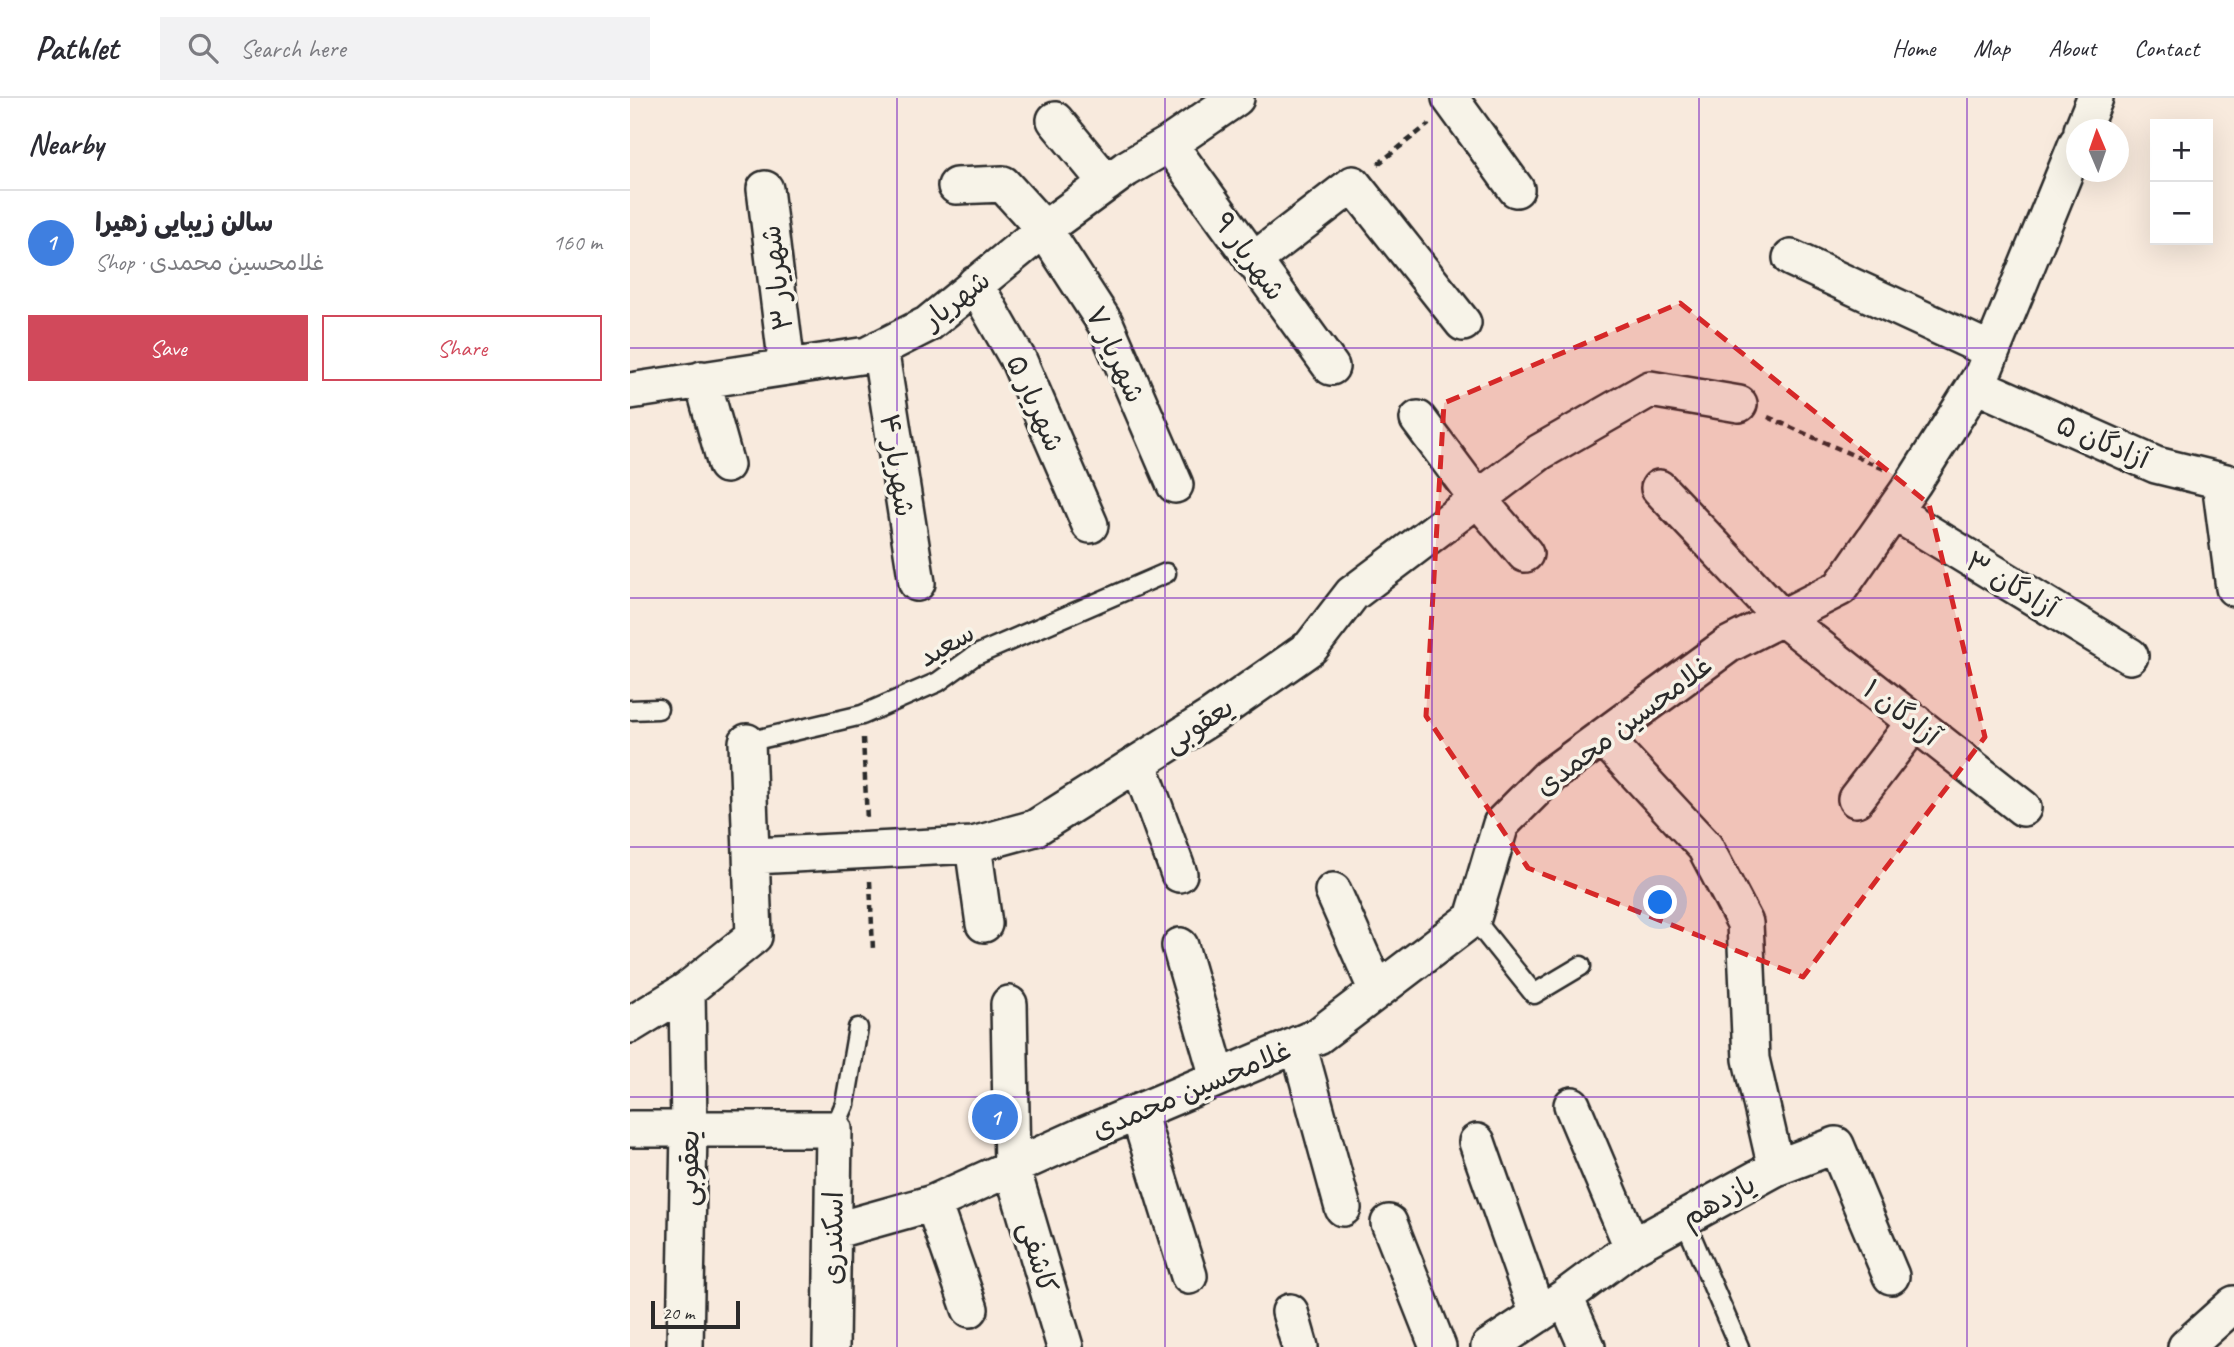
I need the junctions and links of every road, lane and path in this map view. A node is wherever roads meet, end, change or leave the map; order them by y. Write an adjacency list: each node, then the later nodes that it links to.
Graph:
1 (2095, 98): 4 (street)
2 (1452, 101): 9 (path); 12 (street)
3 (1217, 104): 6 (street, شهریار)
4 (2086, 119)
5 (1055, 120): 8 (street)
6 (1169, 144): 8 (street, شهریار); 15 (street, شهریار ۹)
7 (2066, 170): 19 (street, غلامحسین محمدی)
8 (1107, 183): 13 (street, شهریار)
9 (1353, 184): 15 (street); 17 (street)
10 (956, 186): 13 (street, شهریار ۷)
11 (765, 189): 20 (street, شهریار ۳)
12 (1516, 189)
13 (1044, 229): 16 (street, شهریار); 30 (street, شهریار ۷)
14 (1791, 258): 19 (street)
15 (1253, 261): 21 (street, شهریار ۹)
16 (975, 284): 18 (street, شهریار); 34 (street, شهریار ۵)
17 (1463, 323)
18 (880, 348): 20 (street, شهریار); 37 (street, شهریار ۴)
19 (1992, 352): 23 (street, غلامحسین محمدی)
20 (786, 367): 22 (street, شهریار)
21 (1331, 367)
22 (702, 379): 24 (street, شهریار); 27 (street)
23 (1976, 385): 28 (street, غلامحسین محمدی); 29 (street, آزادگان ۵)
24 (630, 391)
25 (1739, 404): 28 (path); 32 (street, یعقوبی)
26 (1418, 419): 32 (street)
27 (726, 465)
28 (1914, 482): 33 (street, غلامحسین محمدی)
29 (2227, 483): 38 (street)
30 (1175, 485)
31 (1659, 488): 39 (street, آزادگان ۱)
32 (1477, 498): 35 (street); 46 (street, یعقوبی)
33 (1894, 512): 39 (street, غلامحسین محمدی); 40 (street, آزادگان ۳)
34 (1090, 526)
35 (1525, 554)
36 (1166, 573): 45 (lane, سعید)
37 (917, 583)
38 (2234, 588)
39 (1781, 617): 43 (street, آزادگان ۱); 44 (street, غلامحسین محمدی)
40 (2130, 656)
41 (658, 709): 42 (lane)
42 (630, 710)
43 (1915, 722): 47 (street); 48 (street, آزادگان ۱)
44 (1603, 737): 53 (street, غلامحسین محمدی); 71 (street)
45 (747, 742): 50 (street)
46 (1139, 764): 49 (street, یعقوبی); 51 (street)
47 (1856, 799)
48 (2023, 808)
49 (973, 845): 50 (street, یعقوبی); 54 (street)
50 (753, 856): 57 (street)
51 (1179, 874)
52 (1333, 891): 58 (street)
53 (1473, 918): 56 (lane); 58 (street, غلامحسین محمدی)
54 (984, 924)
55 (1180, 946): 63 (street)
56 (1581, 966)
57 (687, 990): 60 (street); 67 (street, یعقوبی)
58 (1377, 991): 62 (street, غلامحسین محمدی)
59 (1009, 1004): 70 (street, کاشفی)
60 (630, 1025)
61 (858, 1028): 68 (lane)
62 (1298, 1044): 63 (street, غلامحسین محمدی); 73 (street)
63 (1218, 1077): 65 (street, غلامحسین محمدی)
64 (1572, 1105): 77 (street)
65 (1138, 1112): 70 (street, غلامحسین محمدی); 78 (street)
66 (630, 1129): 67 (street)
67 (689, 1129): 68 (street); 84 (street, یعقوبی)
68 (834, 1129): 76 (street, اسکندری)
69 (1477, 1142): 81 (street)
70 (1012, 1168): 72 (street, غلامحسین محمدی); 86 (street, کاشفی)
71 (1776, 1168): 74 (street, یازدهم); 79 (street, یازدهم)
72 (933, 1203): 76 (street, غلامحسین محمدی); 82 (street)
73 (1343, 1208)
74 (1684, 1219): 77 (street, یازدهم); 91 (lane)
75 (1389, 1223): 88 (street)
76 (833, 1231): 85 (street, اسکندری)
77 (1632, 1247): 81 (street, یازدهم)
78 (1189, 1276)
79 (1891, 1276)
80 (2234, 1304): 92 (street)
81 (1552, 1306): 89 (street, یازدهم); 90 (street)
82 (970, 1308)
83 (1290, 1312): 87 (street)
84 (685, 1347)
85 (831, 1347)
86 (1065, 1347)
87 (1300, 1347)
88 (1438, 1347)
89 (1489, 1347)
90 (1587, 1347)
91 (1739, 1347)
92 (2186, 1347)

